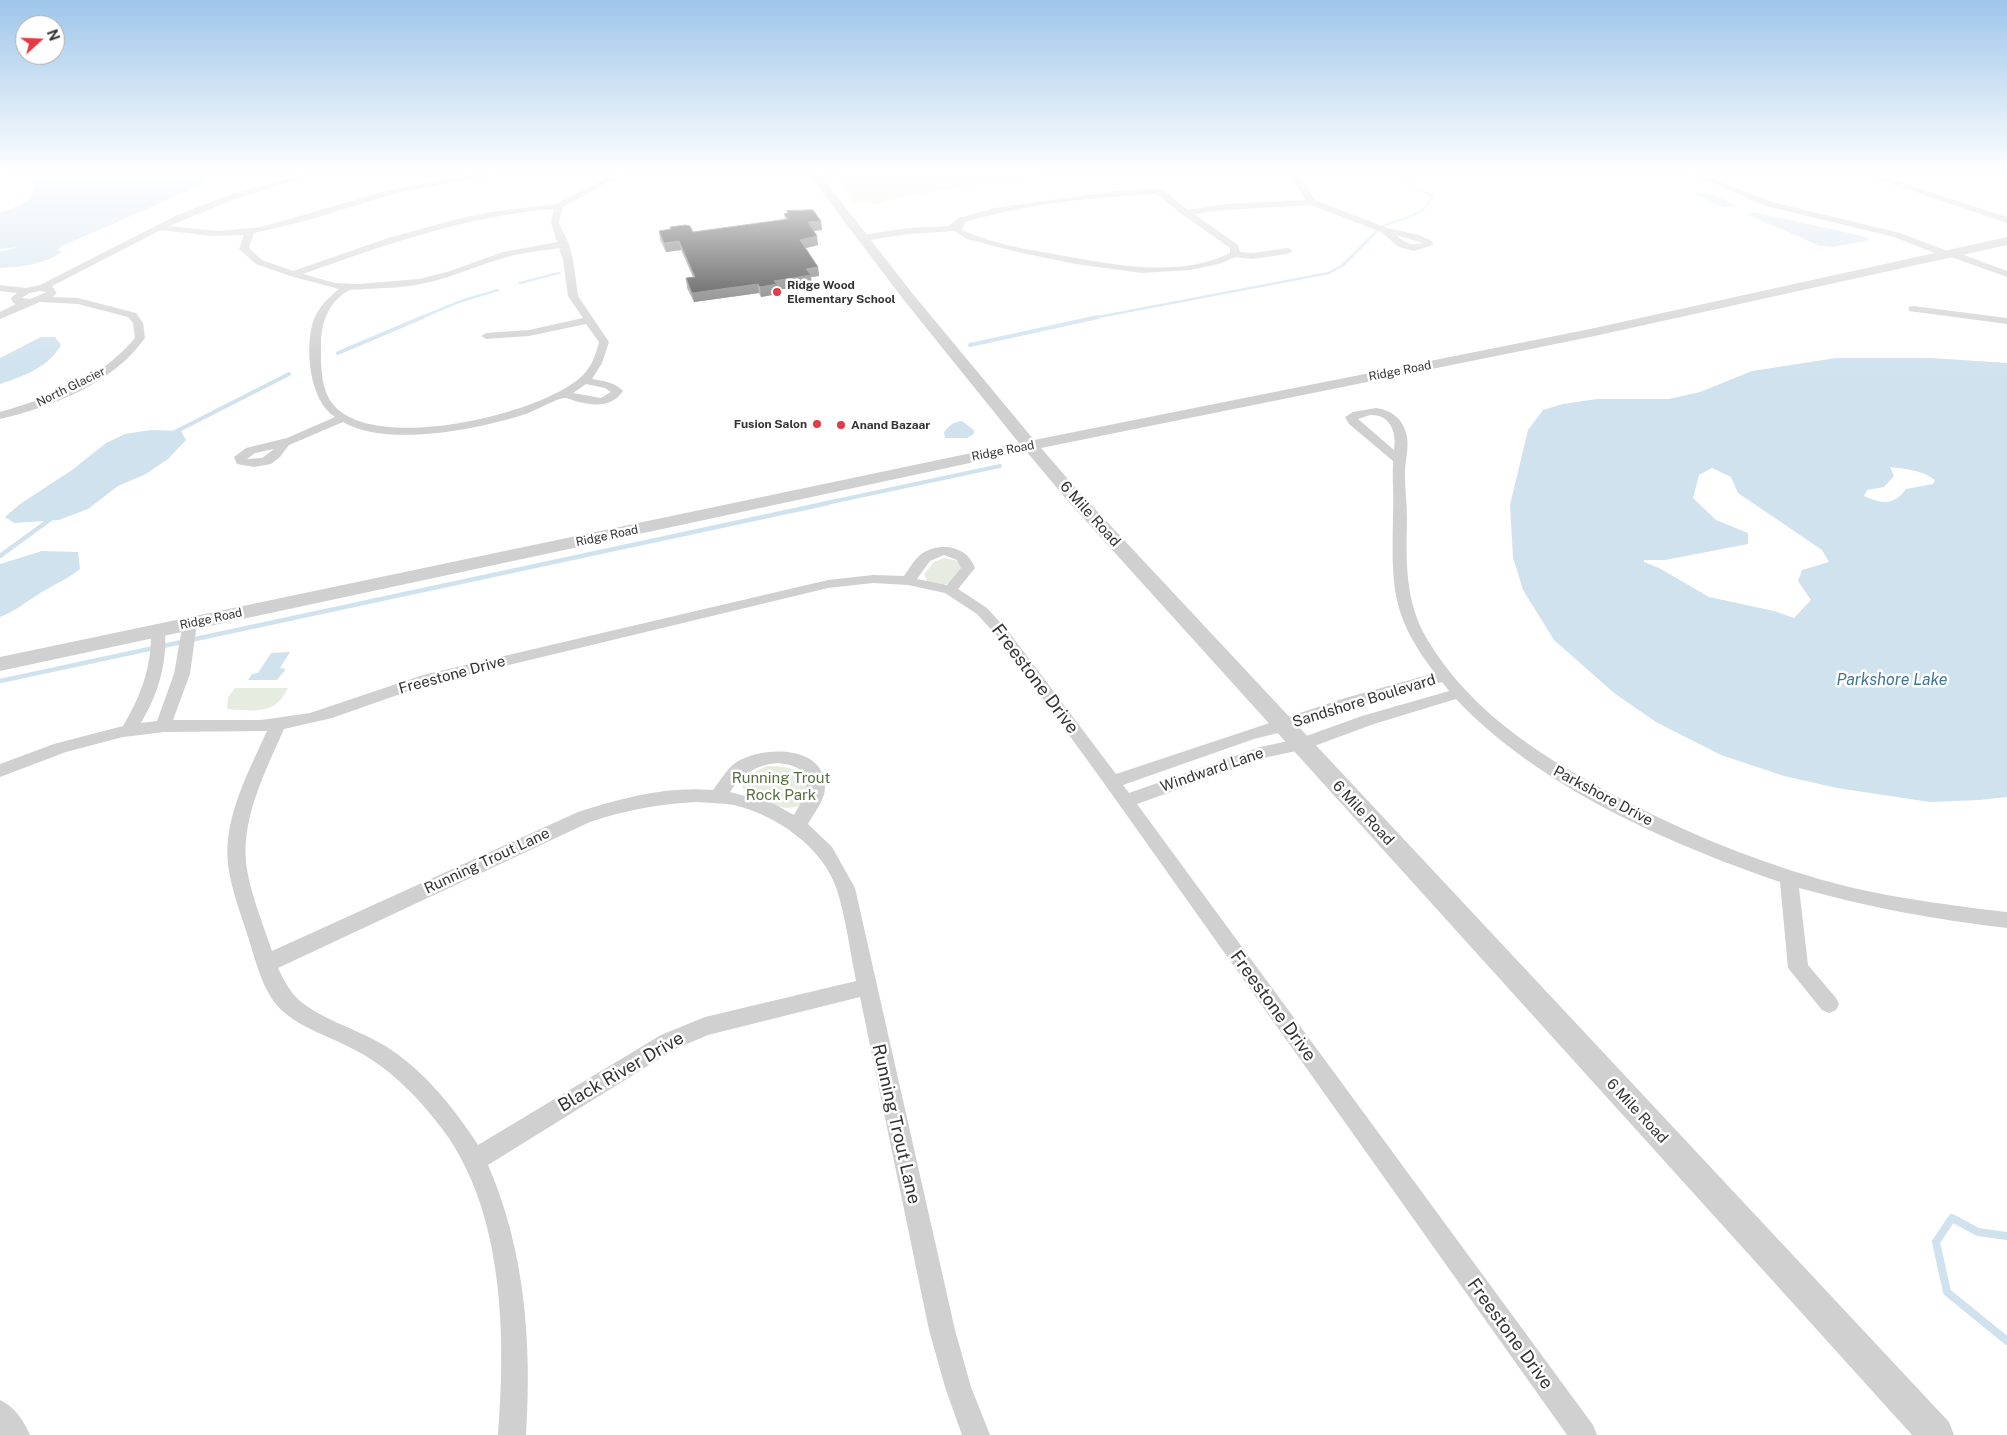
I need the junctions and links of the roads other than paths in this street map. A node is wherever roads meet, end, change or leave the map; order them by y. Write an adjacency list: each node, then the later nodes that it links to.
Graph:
1 (136, 239): 18 (street)
2 (247, 239): 14 (street)
3 (391, 239): 14 (street)
4 (562, 239): 10 (street)
5 (862, 239): 33 (street, 6 Mile Road)
6 (972, 239): 12 (street)
7 (1223, 239): 12 (street)
8 (1909, 239): 13 (street)
9 (2007, 241): 13 (street, Ridge Road)
10 (564, 244): 16 (street); 25 (street)
11 (1288, 251): 12 (street)
12 (1235, 254)
13 (1953, 254): 15 (street); 33 (street, Ridge Road)
14 (293, 274): 16 (street)
15 (2007, 274)
16 (348, 287): 31 (street)
17 (0, 290): 19 (street)
18 (48, 290): 19 (street); 20 (street); 21 (street, North Glacier)
19 (22, 297): 20 (street); 23 (street); 24 (street)
20 (41, 299): 21 (street, North Glacier)
21 (78, 301): 30 (street, North Glacier)
22 (1913, 309): 26 (street)
23 (0, 311)
24 (0, 316)
25 (589, 320): 27 (street); 28 (street)
26 (2007, 321)
27 (486, 336)
28 (584, 380): 29 (street); 29 (street)
29 (565, 394): 31 (street)
30 (0, 416)
31 (342, 418): 32 (street)
32 (284, 443)
33 (1029, 446): 37 (street, Ridge Road); 45 (street, 6 Mile Road)
34 (1399, 460): 34 (street, Parkshore Drive); 40 (street, Parkshore Drive)
35 (908, 581): 36 (street, Freestone Drive); 36 (street); 42 (street, Freestone Drive)
36 (950, 590): 47 (street, Freestone Drive)
37 (190, 623): 38 (street, Ridge Road); 43 (street)
38 (158, 631): 39 (street, Ridge Road); 44 (street)
39 (0, 664)
40 (1444, 676): 41 (street, Parkshore Drive); 45 (street, Sandshore Boulevard)
41 (1459, 693): 45 (street, Sandshore Boulevard); 51 (street, Parkshore Drive)
42 (278, 725): 43 (street, Freestone Drive); 53 (street)
43 (163, 726): 44 (street, Freestone Drive)
44 (128, 731): 46 (street, Freestone Drive)
45 (1292, 735): 47 (street, Windward Lane); 49 (street, Windward Lane); 62 (street, 6 Mile Road)
46 (0, 771)
47 (1112, 782): 49 (street, Freestone Drive)
48 (719, 795): 50 (street, Running Trout Lane); 50 (street); 53 (street, Running Trout Lane)
49 (1125, 801): 61 (street, Freestone Drive)
50 (798, 825): 54 (street, Running Trout Lane)
51 (1789, 879): 52 (street, Parkshore Drive); 55 (street)
52 (2007, 920)
53 (265, 963): 56 (street)
54 (866, 987): 56 (street, Black River Drive); 60 (street, Running Trout Lane)
55 (1829, 1004)
56 (474, 1160): 59 (street)
57 (0, 1412): 58 (street)
58 (16, 1435)
59 (512, 1435)
60 (976, 1435)
61 (1583, 1435)
62 (1936, 1435)

